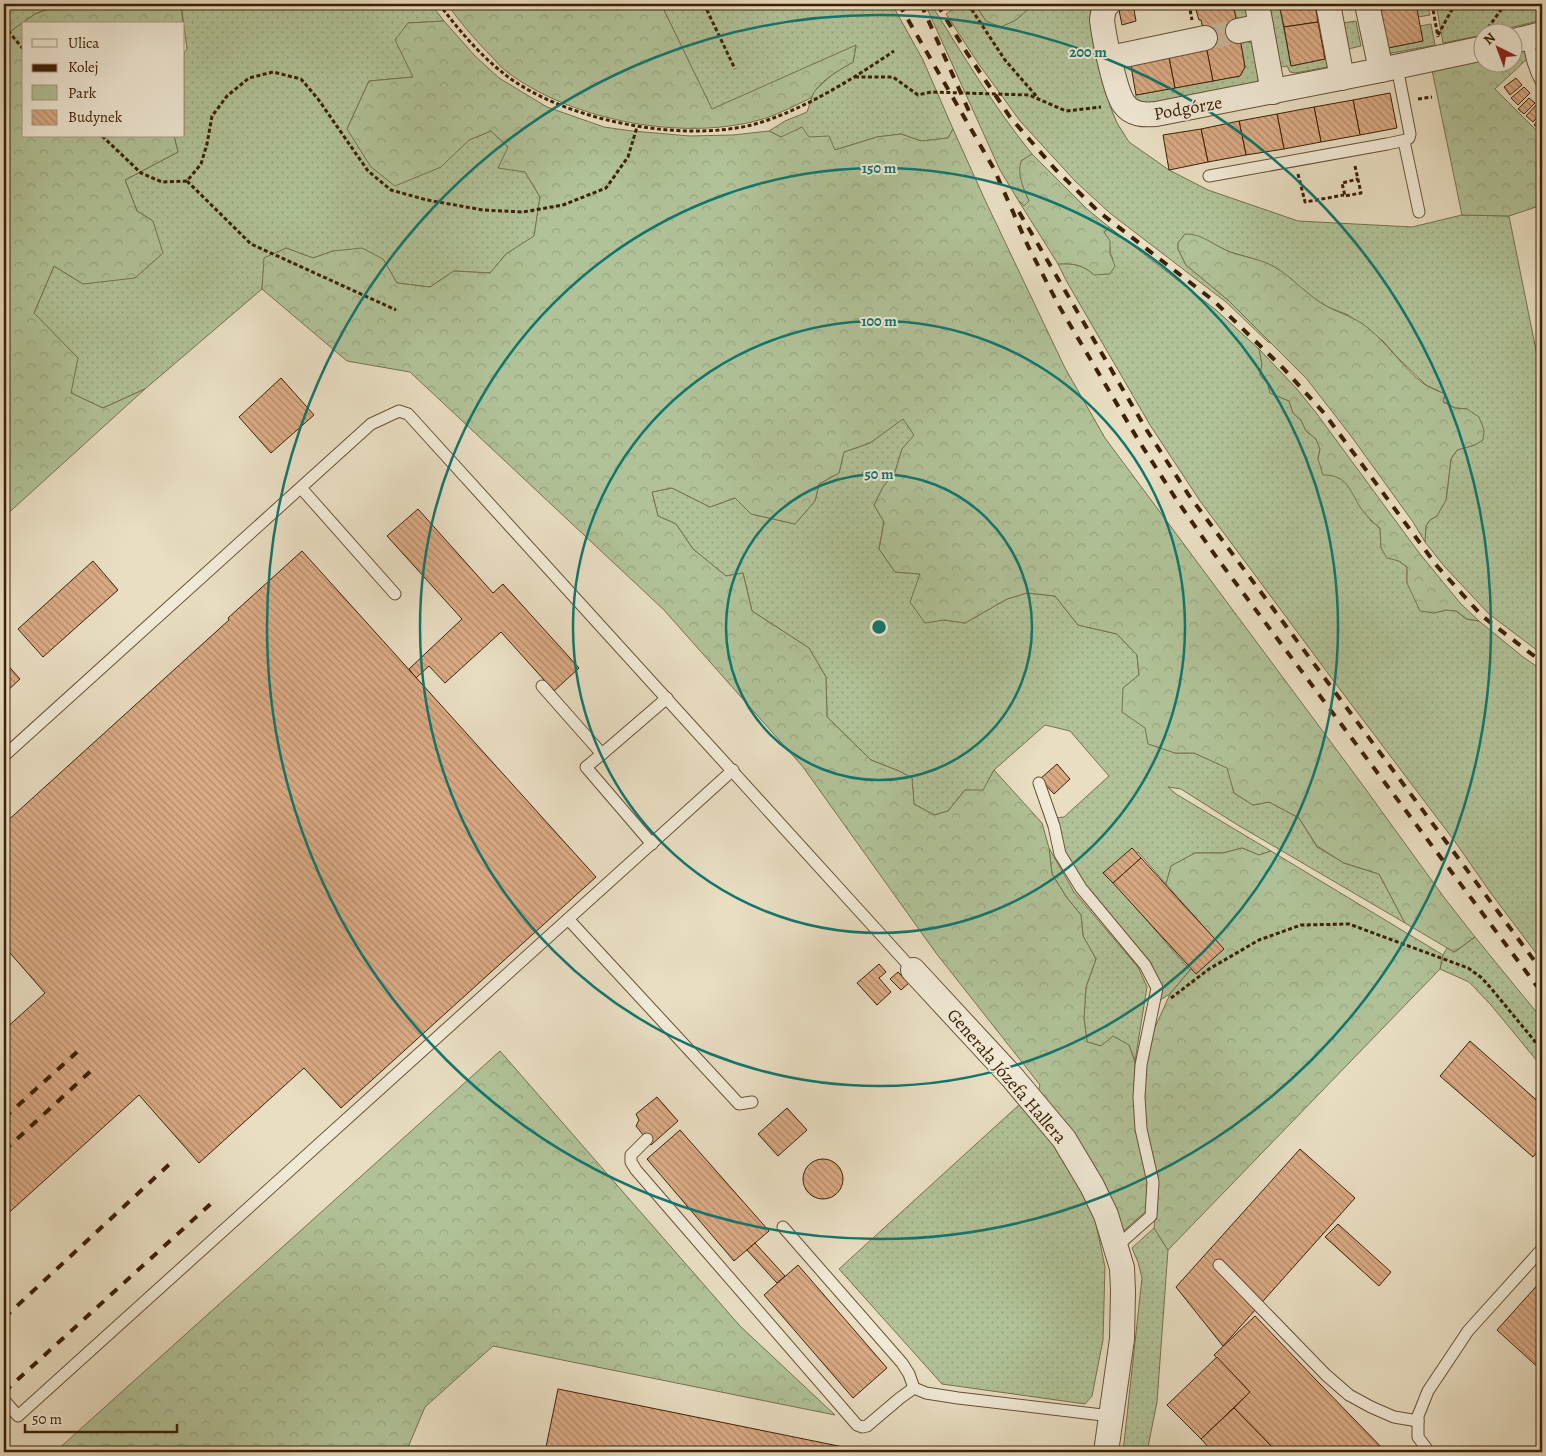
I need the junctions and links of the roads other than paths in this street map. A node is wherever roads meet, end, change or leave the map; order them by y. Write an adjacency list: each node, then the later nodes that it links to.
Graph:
1 (1108, 4): 9 (street)
2 (1328, 4): 11 (street)
3 (1368, 4): 10 (street)
4 (1260, 15): 5 (street); 13 (street)
5 (1238, 31)
6 (1204, 38): 9 (street)
7 (1528, 38): 12 (lane)
8 (1474, 48): 10 (street, Podgórze)
9 (1110, 58): 13 (street, Podgórze)
10 (1389, 69): 11 (street, Podgórze); 14 (lane)
11 (1342, 78): 13 (street, Podgórze)
12 (1542, 83)
13 (1273, 92)
14 (1404, 141): 15 (lane); 16 (lane)
15 (1209, 176)
16 (1419, 212)
17 (301, 488): 18 (lane); 20 (lane); 22 (lane)
18 (395, 594)
19 (542, 686): 21 (lane)
20 (667, 698): 21 (lane); 23 (lane)
21 (602, 754): 25 (lane)
22 (4, 756)
23 (733, 770): 25 (lane); 27 (lane)
24 (1039, 783): 31 (lane)
25 (652, 844): 26 (lane)
26 (568, 919): 28 (lane); 35 (lane)
27 (913, 970): 31 (street, Generała Józefa Hallera)
28 (752, 1102)
29 (647, 1139): 34 (lane)
30 (783, 1227): 34 (lane)
31 (1116, 1247): 36 (street, Generała Józefa Hallera)
32 (1542, 1249): 37 (lane)
33 (1218, 1265): 37 (lane)
34 (914, 1388): 36 (lane)
35 (4, 1400)
36 (1111, 1416): 38 (street, Generała Józefa Hallera)
37 (1418, 1421): 39 (lane)
38 (1106, 1452)
39 (1429, 1452)

